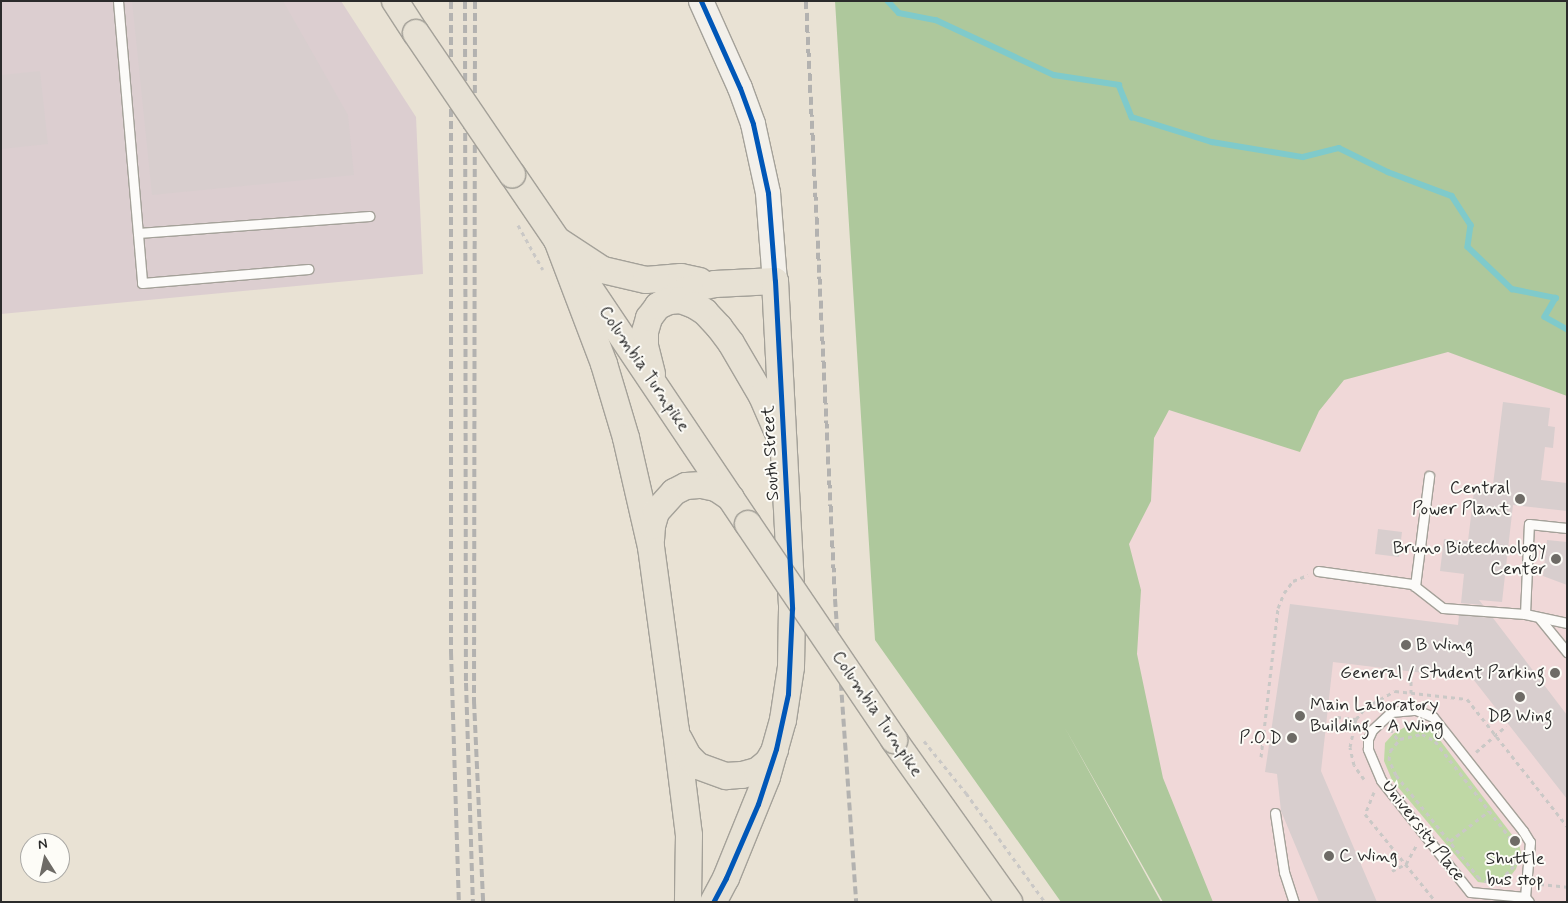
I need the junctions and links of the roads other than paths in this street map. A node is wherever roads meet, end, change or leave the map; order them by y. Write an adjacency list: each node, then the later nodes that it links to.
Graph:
1 (118, 1): 5 (lane)
2 (395, 1): 6 (main road, bridge)
3 (701, 1): 8 (street, South Street)
4 (369, 216): 5 (lane)
5 (138, 233): 7 (lane)
6 (557, 240): 9 (main road); 11 (main road, Columbia Turnpike); 16 (main road)
7 (308, 270)
8 (775, 282): 9 (main road); 12 (main road, South Street)
9 (715, 284): 10 (main road)
10 (658, 306): 11 (main road); 12 (main road)
11 (657, 389): 14 (main road, Columbia Turnpike)
12 (785, 452): 24 (main road, South Street)
13 (1429, 476): 18 (lane)
14 (730, 498): 16 (main road); 29 (main road, Columbia Turnpike, bridge)
15 (1567, 528): 19 (lane)
16 (651, 547): 23 (main road)
17 (1318, 571): 18 (lane)
18 (1414, 586): 19 (lane)
19 (1525, 614): 20 (lane)
20 (1540, 619): 21 (lane); 22 (lane)
21 (1567, 623)
22 (1567, 652)
23 (676, 731): 24 (main road); 27 (main road)
24 (776, 749): 28 (main road, South Street)
25 (1275, 813): 30 (lane)
26 (1527, 899): 26 (lane, University Place)
27 (688, 902)
28 (713, 902)
29 (1009, 902)
30 (1294, 902)

